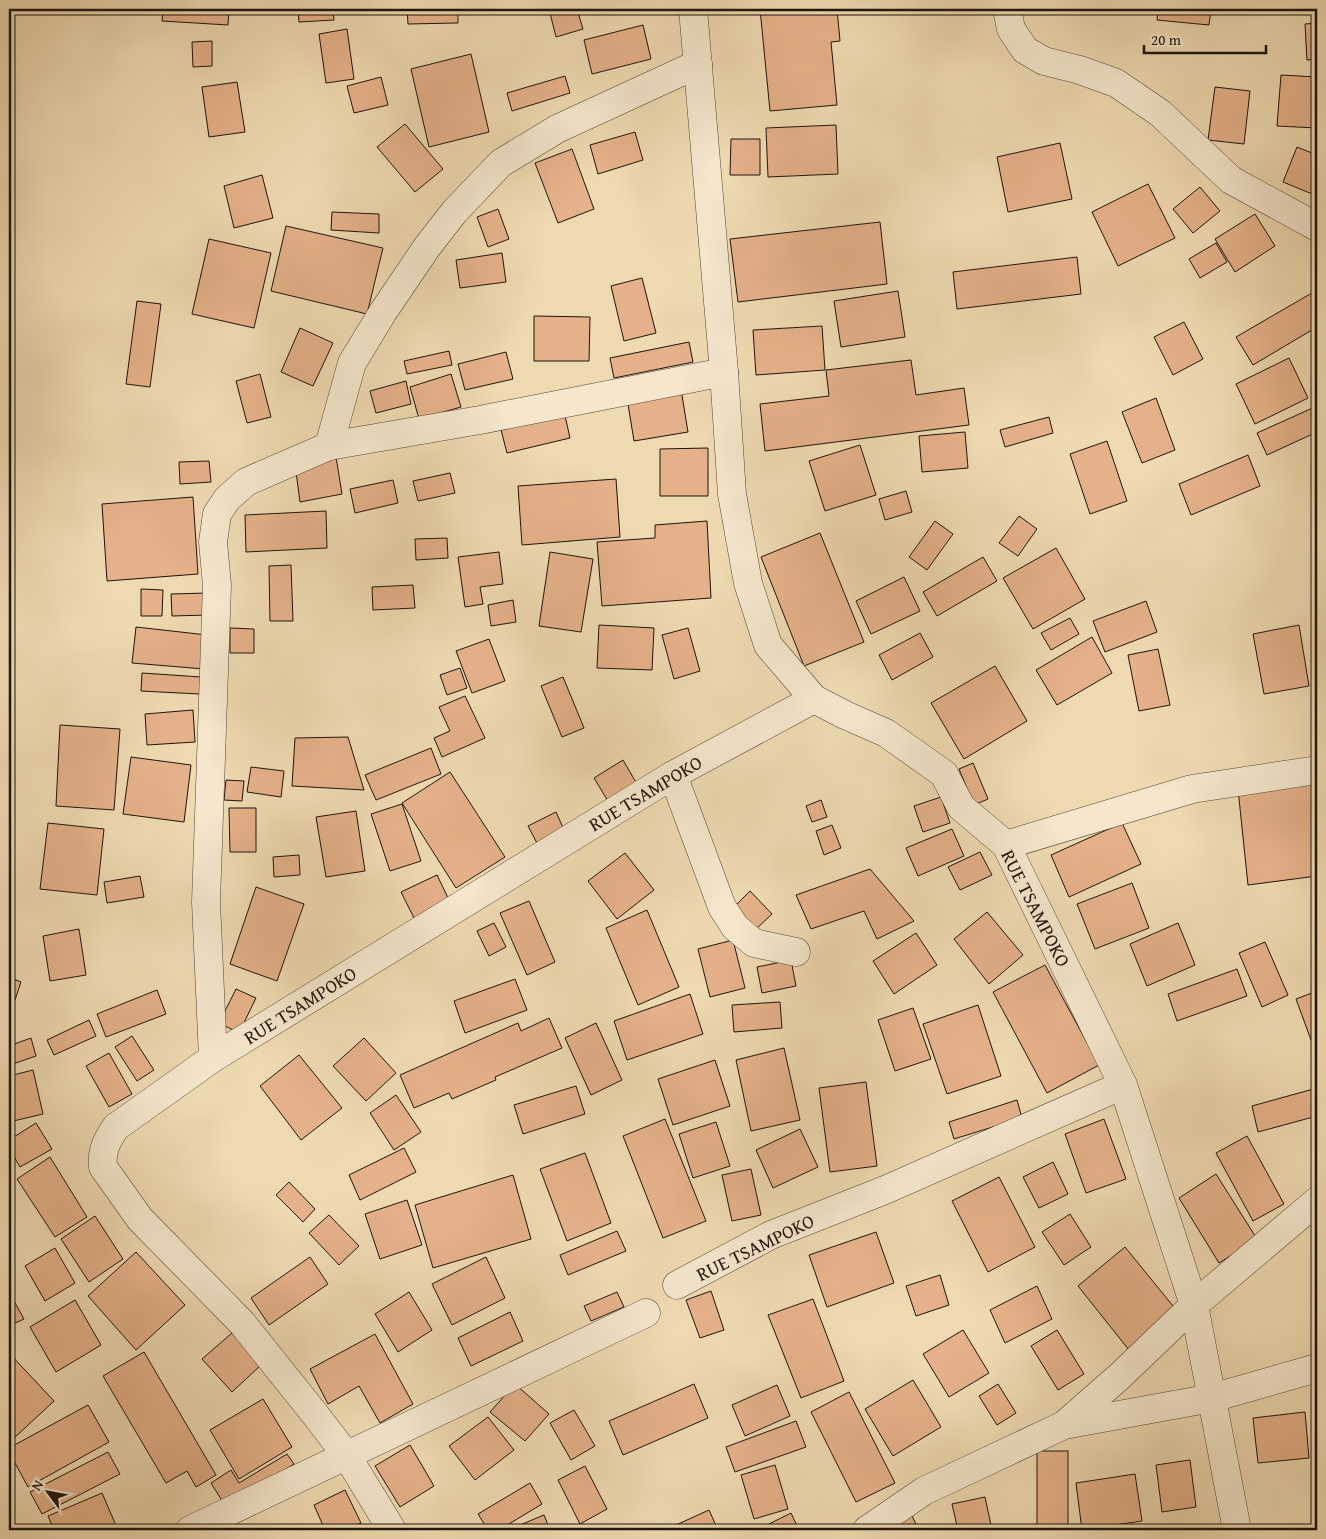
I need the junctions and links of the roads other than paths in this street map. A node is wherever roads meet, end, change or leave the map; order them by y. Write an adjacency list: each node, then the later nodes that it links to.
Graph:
1 (692, 9): 3 (street)
2 (1007, 9): 4 (street)
3 (698, 64): 5 (street); 6 (street)
4 (1317, 227)
5 (724, 372): 6 (street); 7 (street)
6 (329, 446): 12 (street)
7 (814, 699): 9 (street, RUE TSAMPOKO); 10 (street, RUE TSAMPOKO)
8 (1317, 770): 10 (street)
9 (673, 775): 11 (street); 12 (street, RUE TSAMPOKO)
10 (1006, 845): 13 (street, RUE TSAMPOKO)
11 (796, 952)
12 (213, 1058): 21 (street, RUE TSAMPOKO)
13 (1123, 1085): 15 (street, RUE TSAMPOKO); 16 (street)
14 (1317, 1201): 16 (street)
15 (677, 1286)
16 (1194, 1305): 19 (street); 20 (street)
17 (646, 1312): 21 (street)
18 (1317, 1368): 19 (street)
19 (1212, 1398): 20 (street); 25 (street)
20 (1064, 1425): 24 (street)
21 (347, 1456): 22 (street); 23 (street, RUE TSAMPOKO)
22 (190, 1530)
23 (392, 1530)
24 (867, 1530)
25 (1237, 1530)

